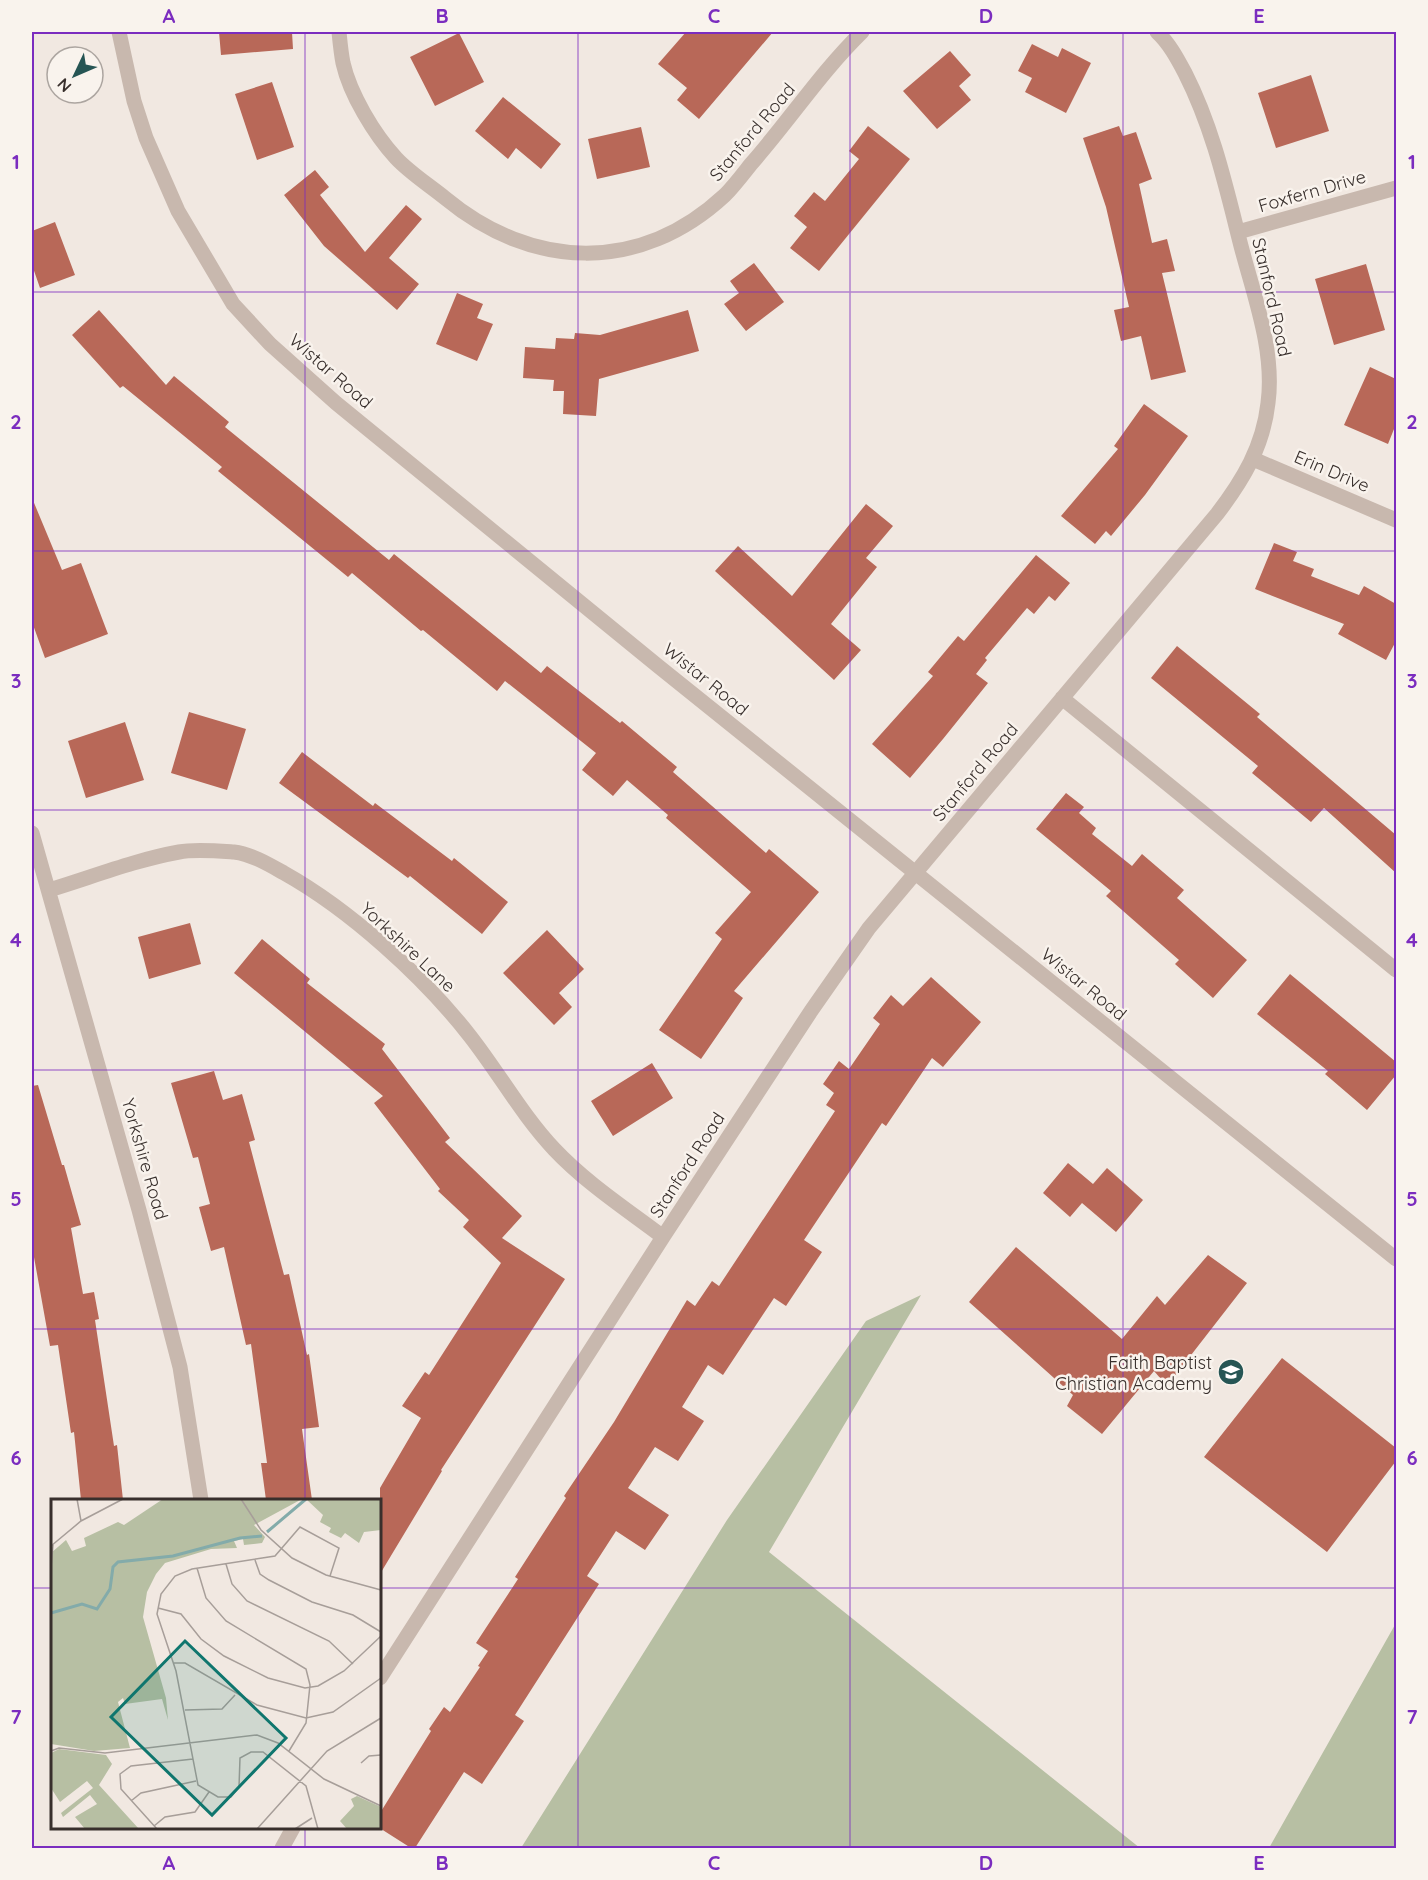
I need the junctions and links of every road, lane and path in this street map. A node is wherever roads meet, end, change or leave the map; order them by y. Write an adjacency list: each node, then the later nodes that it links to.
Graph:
1 (119, 32): 11 (street, Wistar Road)
2 (339, 32): 3 (street, Stanford Road)
3 (862, 32)
4 (1157, 32): 6 (street, Stanford Road)
5 (1396, 188): 6 (street, Foxfern Drive)
6 (1238, 232): 7 (street, Stanford Road)
7 (1252, 459): 8 (street, Erin Drive); 9 (street, Stanford Road)
8 (1396, 520)
9 (1062, 699): 11 (street, Stanford Road); 13 (street)
10 (32, 833): 12 (street, Yorkshire Road)
11 (916, 874): 14 (street, Stanford Road); 15 (street, Wistar Road)
12 (49, 890): 14 (street, Yorkshire Lane); 16 (street, Yorkshire Road)
13 (1396, 970)
14 (663, 1237): 17 (street, Stanford Road)
15 (1396, 1259)
16 (201, 1499)
17 (381, 1676)
18 (292, 1829): 19 (street)
19 (282, 1848)

